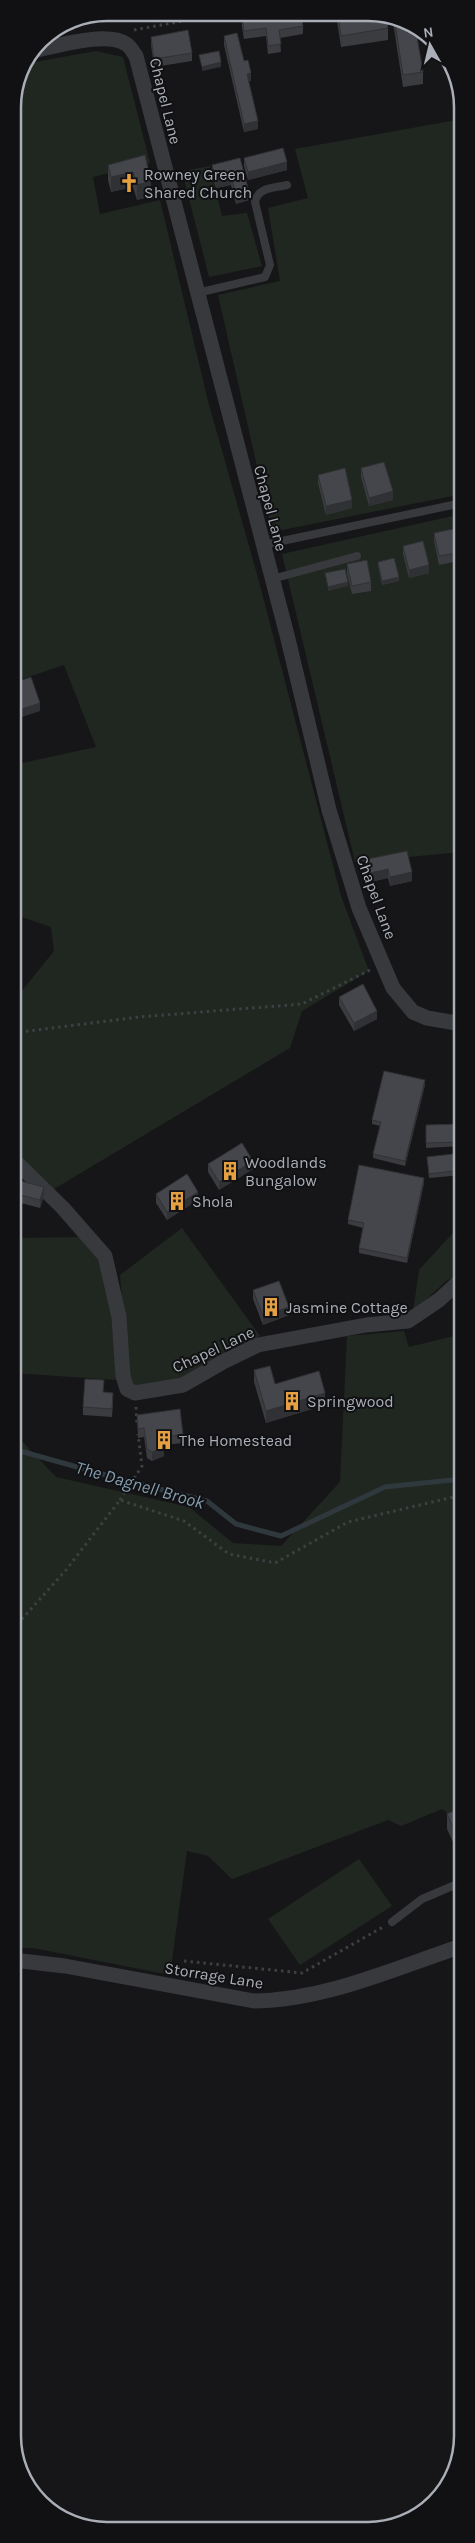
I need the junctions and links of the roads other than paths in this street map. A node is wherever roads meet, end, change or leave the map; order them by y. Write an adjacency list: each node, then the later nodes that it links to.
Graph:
1 (46, 48): 3 (street, Chapel Lane)
2 (287, 185): 3 (lane)
3 (197, 293): 5 (street, Chapel Lane)
4 (454, 505): 5 (lane)
5 (263, 545): 7 (street, Chapel Lane)
6 (357, 556): 7 (lane)
7 (272, 579): 8 (street, Chapel Lane)
8 (454, 1023)
9 (21, 1168): 10 (street, Chapel Lane)
10 (454, 1287)
11 (454, 1886): 12 (lane)
12 (392, 1922)
13 (454, 1949): 14 (street, Storrage Lane)
14 (21, 1961)

